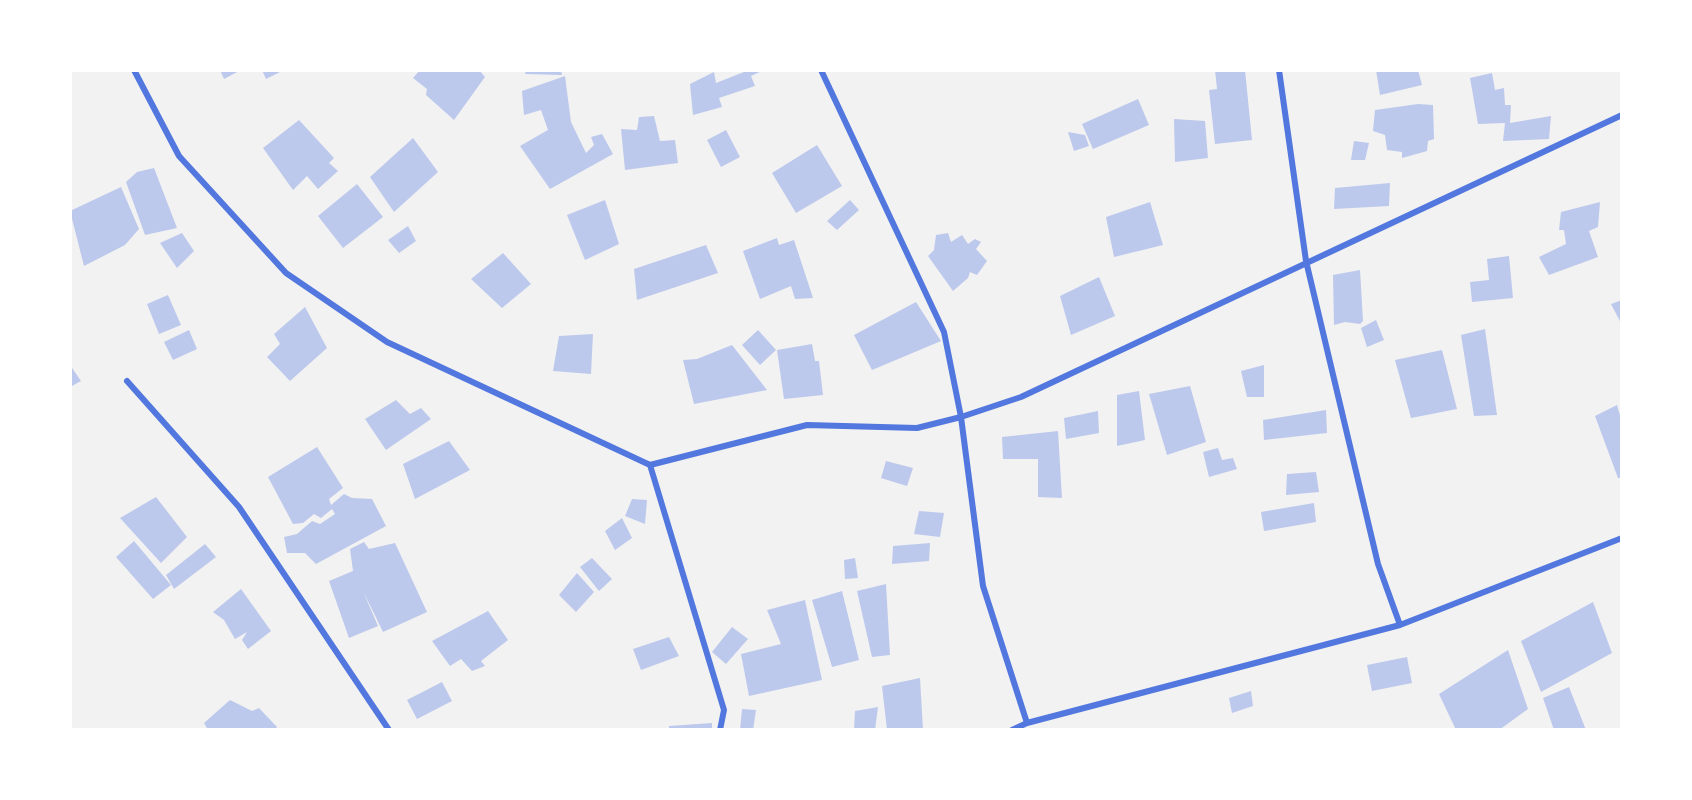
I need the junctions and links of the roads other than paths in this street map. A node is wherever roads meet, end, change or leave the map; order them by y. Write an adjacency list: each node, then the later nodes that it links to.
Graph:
1 (134, 70): 8 (street)
2 (821, 70): 7 (street)
3 (1279, 70): 5 (street)
4 (1622, 115): 5 (street)
5 (1306, 261): 7 (street); 10 (street)
6 (127, 381): 12 (street)
7 (961, 417): 8 (street); 11 (street)
8 (650, 465): 13 (street)
9 (1622, 538): 10 (street)
10 (1400, 625): 11 (street)
11 (1028, 723): 14 (street)
12 (389, 729)
13 (720, 729)
14 (1012, 729)

